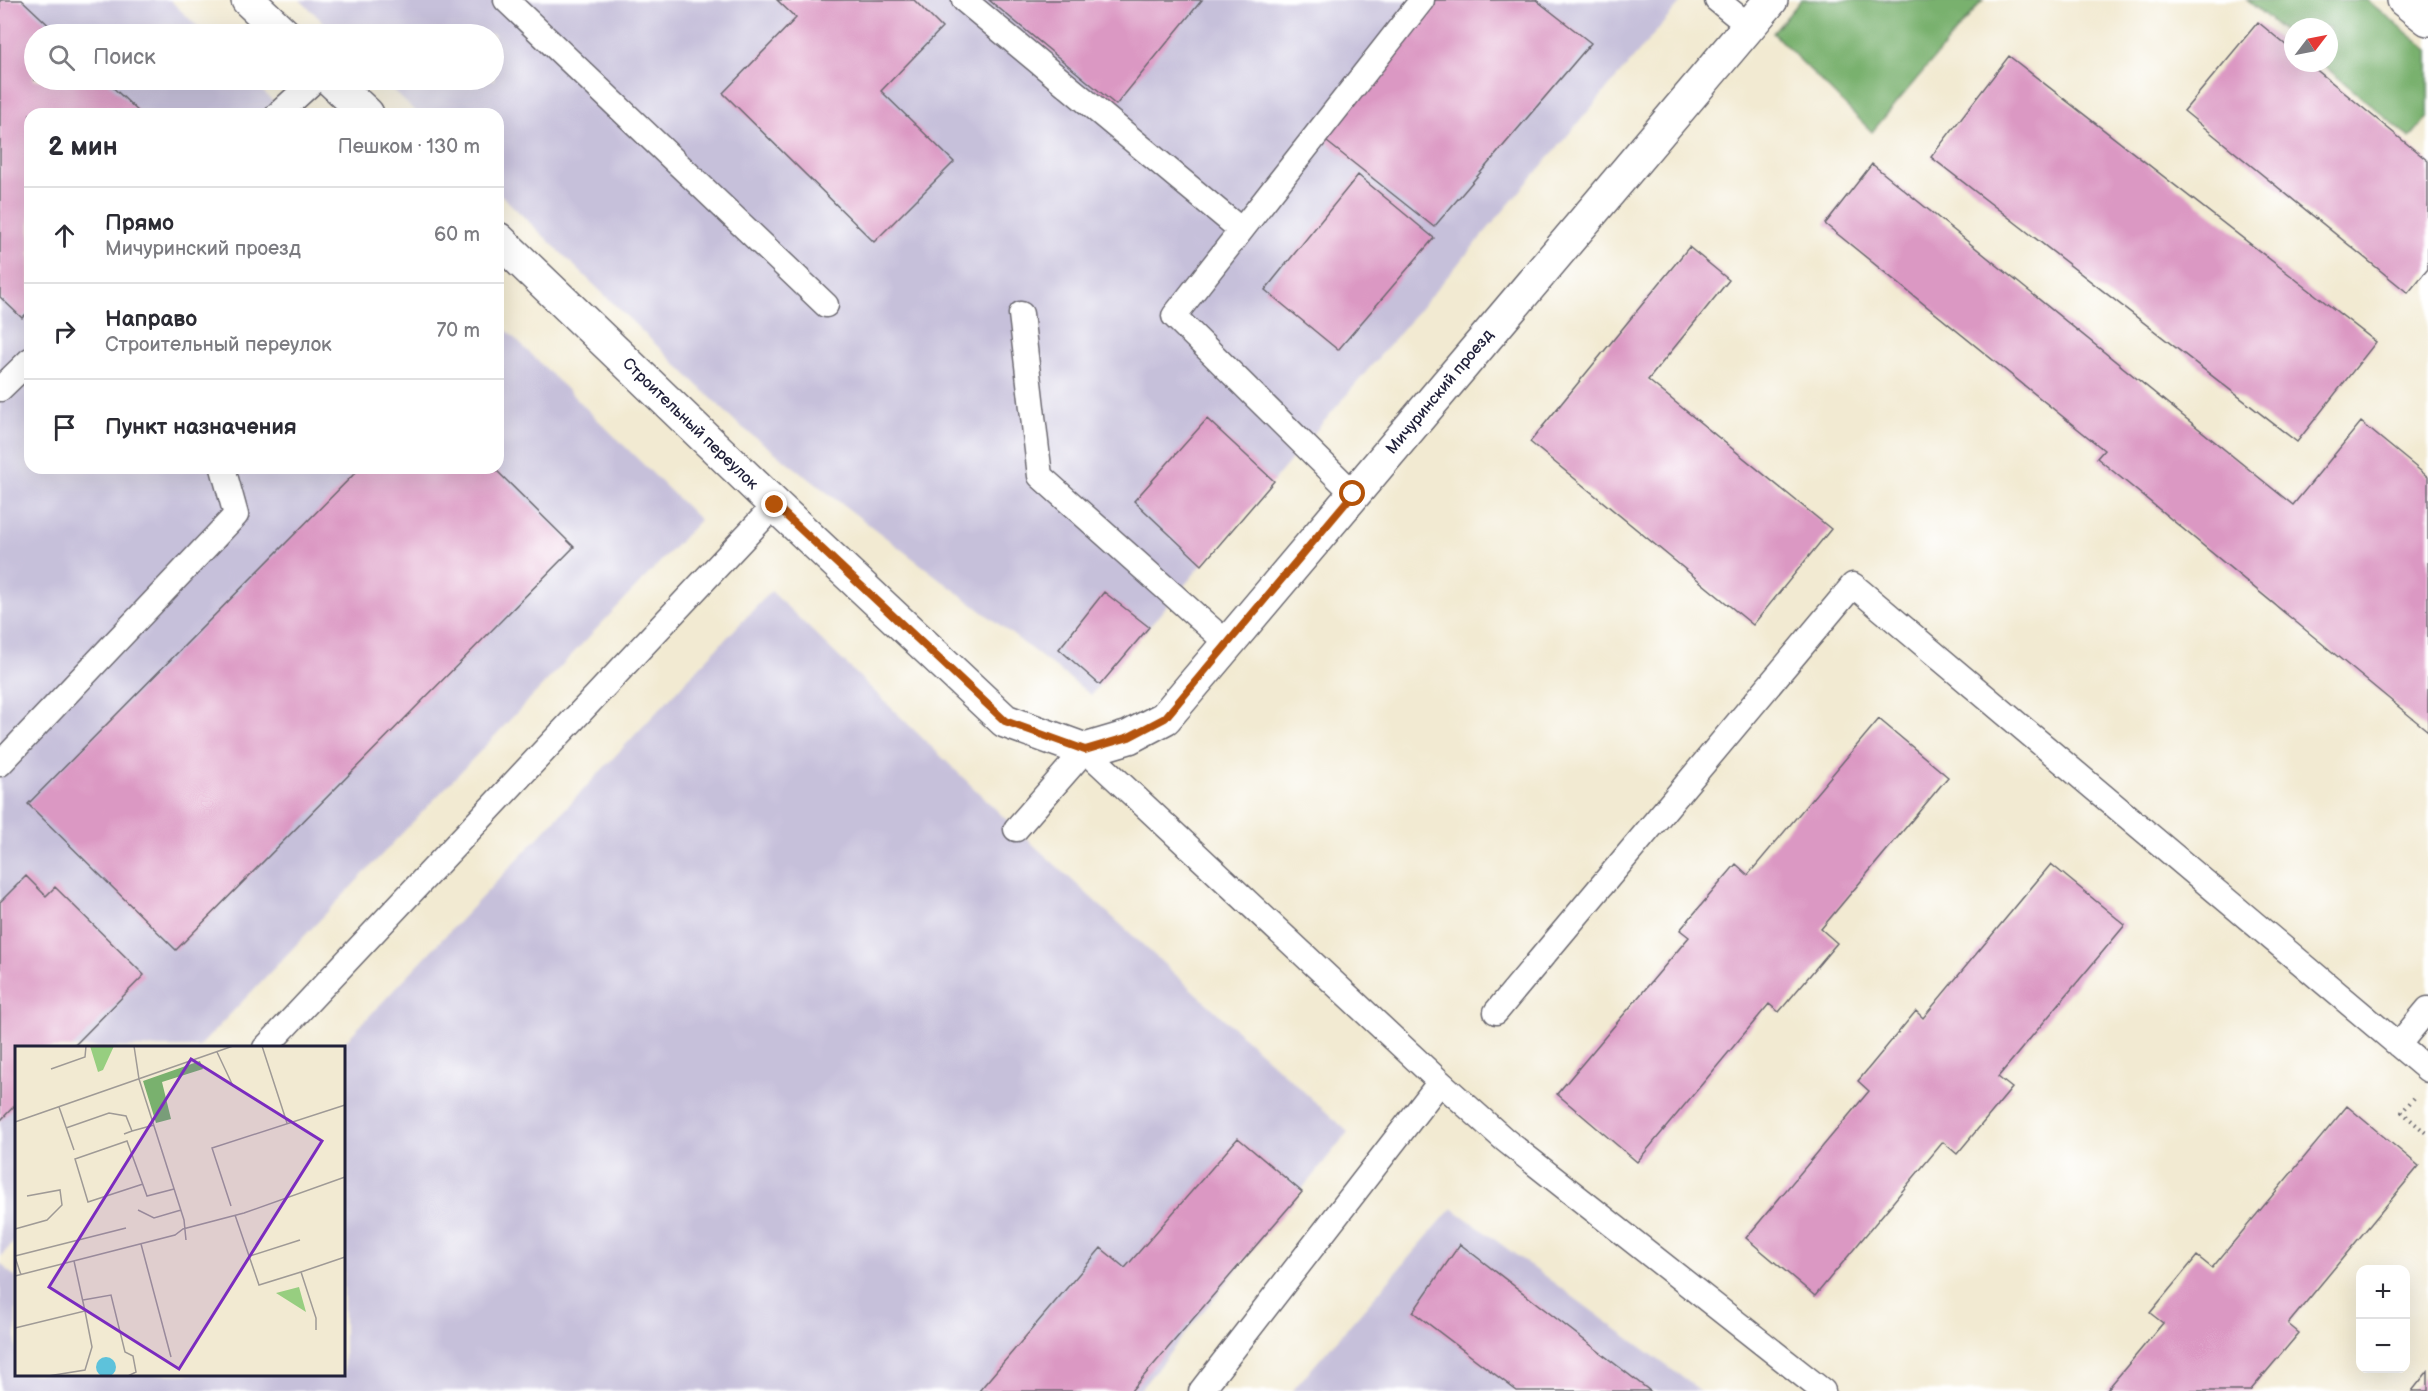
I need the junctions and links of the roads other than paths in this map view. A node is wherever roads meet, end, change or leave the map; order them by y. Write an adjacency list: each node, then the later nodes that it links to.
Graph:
1 (248, 0): 9 (street)
2 (506, 0): 17 (lane)
3 (964, 0): 15 (lane)
4 (1422, 0): 15 (lane)
5 (1718, 0): 10 (lane)
6 (1771, 0): 10 (street, Мичуринский проезд)
7 (2404, 0): 8 (street)
8 (2428, 19)
9 (273, 24)
10 (1749, 26): 22 (street, Мичуринский проезд)
11 (304, 90): 13 (lane)
12 (343, 90): 14 (street)
13 (285, 108)
14 (362, 108)
15 (1241, 230): 22 (lane)
16 (504, 245): 23 (street, Строительный переулок)
17 (826, 305)
18 (1021, 314): 24 (lane)
19 (24, 366): 20 (lane)
20 (0, 389)
21 (225, 474): 26 (lane)
22 (1353, 494): 24 (street, Мичуринский проезд)
23 (775, 505): 25 (street, Строительный переулок); 31 (lane)
24 (1228, 644): 25 (street, Мичуринский проезд)
25 (1085, 750): 27 (lane); 33 (lane)
26 (0, 764)
27 (1016, 829)
28 (2428, 1009): 30 (lane)
29 (1496, 1012): 30 (lane)
30 (2398, 1045): 32 (lane)
31 (266, 1046)
32 (2425, 1080)
33 (1440, 1082): 34 (lane); 35 (lane)
34 (1201, 1391)
35 (1824, 1391)

